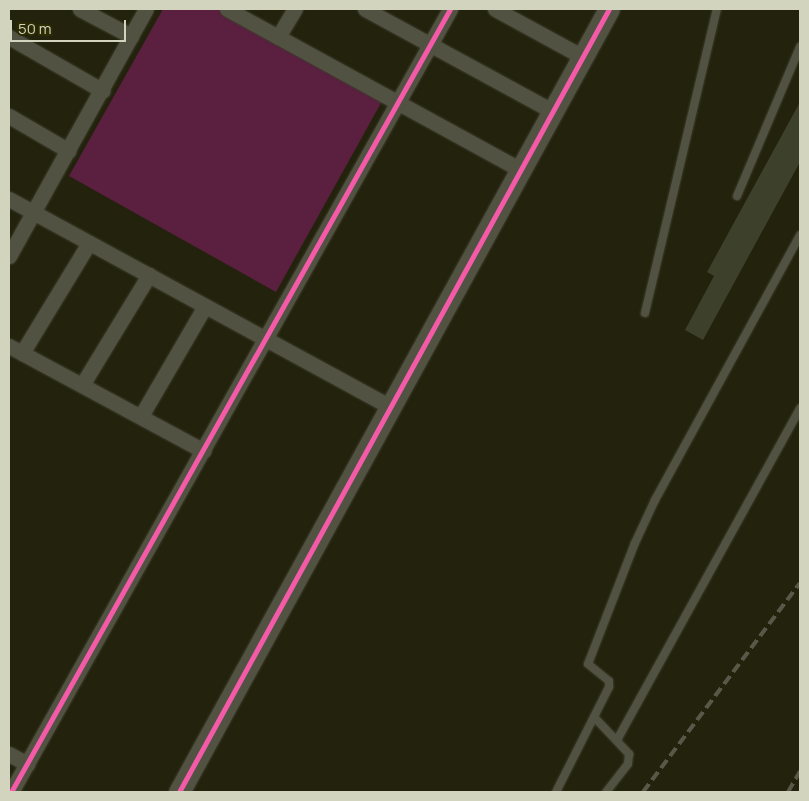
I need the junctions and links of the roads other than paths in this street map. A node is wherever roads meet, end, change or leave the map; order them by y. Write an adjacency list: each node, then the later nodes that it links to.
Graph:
1 (80, 9): 10 (street)
2 (146, 9): 10 (street)
3 (227, 9): 12 (street)
4 (295, 9): 12 (street)
5 (365, 9): 13 (street)
6 (450, 9): 13 (street)
7 (495, 9): 15 (street)
8 (609, 9): 15 (street)
9 (717, 9): 30 (lane)
10 (131, 36): 16 (street)
11 (9, 37): 16 (street)
12 (278, 37): 17 (street)
13 (430, 44): 17 (street); 18 (street)
14 (800, 47): 22 (lane)
15 (583, 57): 18 (street)
16 (103, 91): 20 (street)
17 (398, 102): 21 (street); 31 (street)
18 (554, 112): 21 (street)
19 (9, 116): 20 (street)
20 (69, 151): 24 (street)
21 (523, 171): 34 (street)
22 (737, 196)
23 (9, 200): 24 (street)
24 (34, 213): 26 (street); 27 (street)
25 (800, 235): 38 (lane)
26 (89, 242): 28 (street); 32 (street)
27 (9, 256)
28 (149, 275): 29 (street); 33 (street)
29 (205, 306): 31 (street); 36 (street)
30 (646, 314)
31 (267, 340): 34 (street); 37 (street)
32 (15, 349): 33 (street)
33 (82, 385): 36 (street)
34 (393, 408): 43 (street)
35 (800, 408): 39 (lane)
36 (140, 416): 37 (street)
37 (204, 450): 41 (street)
38 (594, 718): 39 (lane); 44 (lane)
39 (617, 740): 45 (lane)
40 (9, 754): 41 (street)
41 (27, 764): 42 (street)
42 (11, 792)
43 (180, 792)
44 (556, 792)
45 (606, 792)

